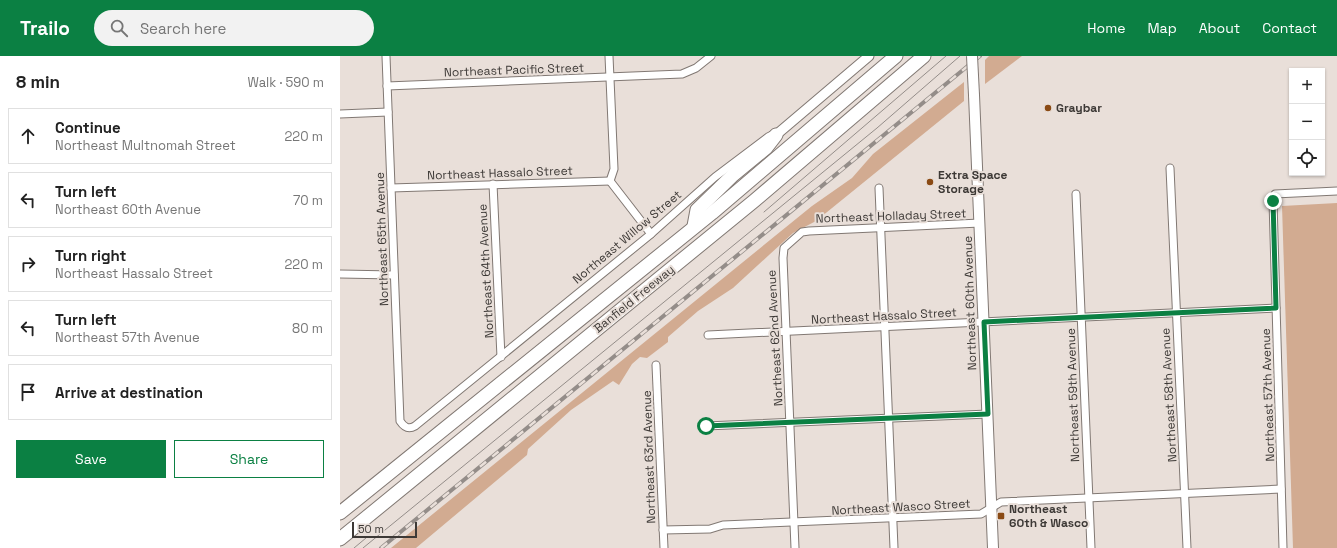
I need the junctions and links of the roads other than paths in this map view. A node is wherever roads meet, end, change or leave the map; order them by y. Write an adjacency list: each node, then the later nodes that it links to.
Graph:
1 (386, 56): 9 (street, Northeast 65th Avenue)
2 (609, 56): 8 (street)
3 (711, 56): 8 (street, Northeast Pacific Street)
4 (869, 56): 12 (street, Northeast Willow Street)
5 (896, 56): 21 (highway, Banfield Freeway)
6 (924, 56): 51 (highway, Banfield Freeway)
7 (972, 56): 20 (main road, Northeast 60th Avenue, bridge)
8 (610, 77): 9 (street, Northeast Pacific Street); 14 (street)
9 (387, 86): 10 (street, Northeast 65th Avenue)
10 (388, 112): 11 (street); 16 (street, Northeast 65th Avenue)
11 (340, 114)
12 (776, 134): 21 (highway); 24 (street, Northeast Willow Street)
13 (1170, 168): 28 (street, Northeast 58th Avenue)
14 (610, 181): 15 (street, Northeast Hassalo Street); 24 (street)
15 (493, 184): 16 (street, Northeast Hassalo Street); 34 (street, Northeast 64th Avenue)
16 (391, 188): 26 (street, Northeast 65th Avenue)
17 (879, 188): 22 (street)
18 (1337, 191): 27 (street, Northeast 57th Avenue)
19 (1076, 194): 29 (street, Northeast 59th Avenue)
20 (980, 223): 22 (street, Northeast Holladay Street); 30 (main road, Northeast 60th Avenue)
21 (694, 226): 41 (highway, Banfield Freeway)
22 (881, 228): 23 (street, Northeast Holladay Street); 31 (street)
23 (802, 232): 32 (street, Northeast 62nd Avenue)
24 (651, 234): 34 (street, Northeast Willow Street)
25 (340, 274): 26 (street)
26 (394, 275): 38 (street, Northeast 65th Avenue)
27 (1276, 308): 28 (street, Northeast Hassalo Street); 42 (street, Northeast 57th Avenue)
28 (1176, 312): 29 (street, Northeast Hassalo Street); 43 (street, Northeast 58th Avenue)
29 (1081, 317): 30 (street, Northeast Hassalo Street); 44 (street, Northeast 59th Avenue)
30 (984, 322): 31 (street, Northeast Hassalo Street); 36 (main road, Northeast 60th Avenue)
31 (886, 326): 32 (street, Northeast Hassalo Street); 37 (street)
32 (786, 331): 33 (street, Northeast Hassalo Street); 39 (street, Northeast 62nd Avenue)
33 (708, 335)
34 (500, 356): 38 (street, Northeast Willow Street)
35 (656, 365): 50 (street, Northeast 63rd Avenue)
36 (988, 414): 37 (street); 46 (main road, Northeast 60th Avenue)
37 (890, 419): 39 (street); 48 (street)
38 (400, 421)
39 (790, 423): 40 (street); 49 (street, Northeast 62nd Avenue)
40 (706, 426)
41 (391, 471): 45 (highway); 47 (highway, Banfield Freeway)
42 (1281, 489): 43 (street, Northeast Wasco Street); 58 (street, Northeast 57th Avenue)
43 (1185, 493): 44 (street, Northeast Wasco Street); 57 (street, Northeast 58th Avenue)
44 (1088, 498): 46 (street, Northeast Wasco Street); 56 (street, Northeast 59th Avenue)
45 (340, 502)
46 (992, 508): 48 (street, Northeast Wasco Street); 55 (main road, Northeast 60th Avenue)
47 (340, 513)
48 (893, 518): 49 (street, Northeast Wasco Street); 54 (street)
49 (794, 522): 50 (street, Northeast Wasco Street); 53 (street, Northeast 62nd Avenue)
50 (663, 530): 52 (street, Northeast 63rd Avenue)
51 (340, 539)
52 (664, 548)
53 (795, 548)
54 (894, 548)
55 (993, 548)
56 (1091, 548)
57 (1187, 548)
58 (1283, 548)

